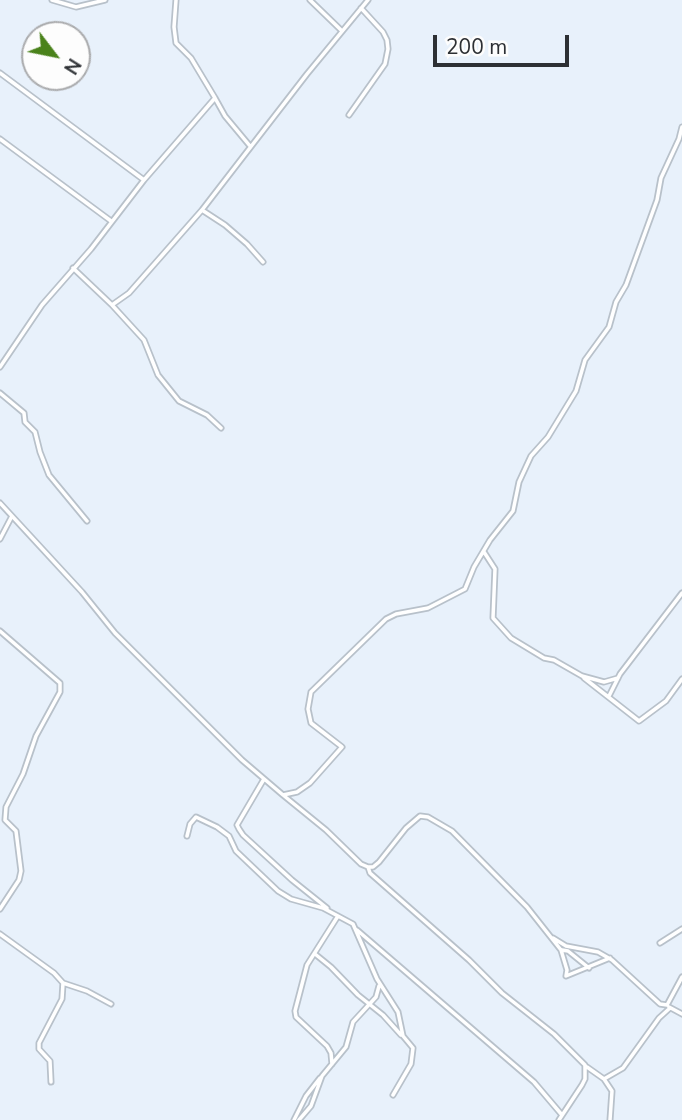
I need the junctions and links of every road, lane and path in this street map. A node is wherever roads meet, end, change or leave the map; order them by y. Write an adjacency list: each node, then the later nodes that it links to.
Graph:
1 (52, 0): 2 (street)
2 (105, 0)
3 (176, 0): 9 (street)
4 (310, 0): 7 (street)
5 (368, 0): 6 (street)
6 (361, 8): 7 (street); 10 (street)
7 (341, 31): 13 (street)
8 (0, 73): 15 (street)
9 (215, 98): 13 (street); 15 (street)
10 (349, 115)
11 (682, 127): 29 (street)
12 (2, 141): 14 (street); 17 (street)
13 (250, 146): 16 (street)
14 (0, 148)
15 (144, 180): 17 (street)
16 (202, 210): 18 (street); 20 (street)
17 (111, 222): 19 (street)
18 (263, 262)
19 (73, 268): 20 (street); 21 (street)
20 (113, 305): 24 (street)
21 (2, 357): 22 (street)
22 (0, 367)
23 (0, 393): 27 (street)
24 (221, 428)
25 (0, 503): 26 (street)
26 (12, 516): 28 (street); 36 (street)
27 (86, 522)
28 (0, 539)
29 (484, 550): 32 (street); 37 (street)
30 (682, 593): 33 (street)
31 (0, 631): 38 (street)
32 (582, 676): 33 (street); 35 (street)
33 (618, 678): 35 (street)
34 (682, 679): 35 (street)
35 (608, 697)
36 (264, 779): 37 (street); 42 (street)
37 (283, 795): 40 (street)
38 (2, 817): 41 (street)
39 (187, 836): 42 (street)
40 (368, 867): 47 (street); 62 (street)
41 (0, 909)
42 (331, 912): 43 (street)
43 (338, 916): 44 (street); 50 (street)
44 (355, 928): 55 (street); 67 (street)
45 (682, 929): 48 (street)
46 (0, 934): 54 (street)
47 (552, 936): 49 (street); 51 (street)
48 (660, 943)
49 (561, 950): 52 (street); 52 (street)
50 (314, 954): 57 (street); 61 (street)
51 (610, 958): 52 (street); 58 (street)
52 (590, 968)
53 (682, 977): 58 (street)
54 (63, 984): 56 (street); 65 (street)
55 (379, 984): 57 (street); 60 (street)
56 (111, 1004)
57 (368, 1004): 60 (street); 61 (street)
58 (669, 1007): 59 (street); 64 (street)
59 (682, 1014)
60 (402, 1036): 66 (street)
61 (332, 1064): 63 (street)
62 (585, 1065): 64 (street); 67 (street)
63 (322, 1076): 68 (street); 68 (street)
64 (604, 1079): 69 (street)
65 (51, 1082)
66 (393, 1095)
67 (560, 1118)
68 (297, 1120)
69 (610, 1120)

